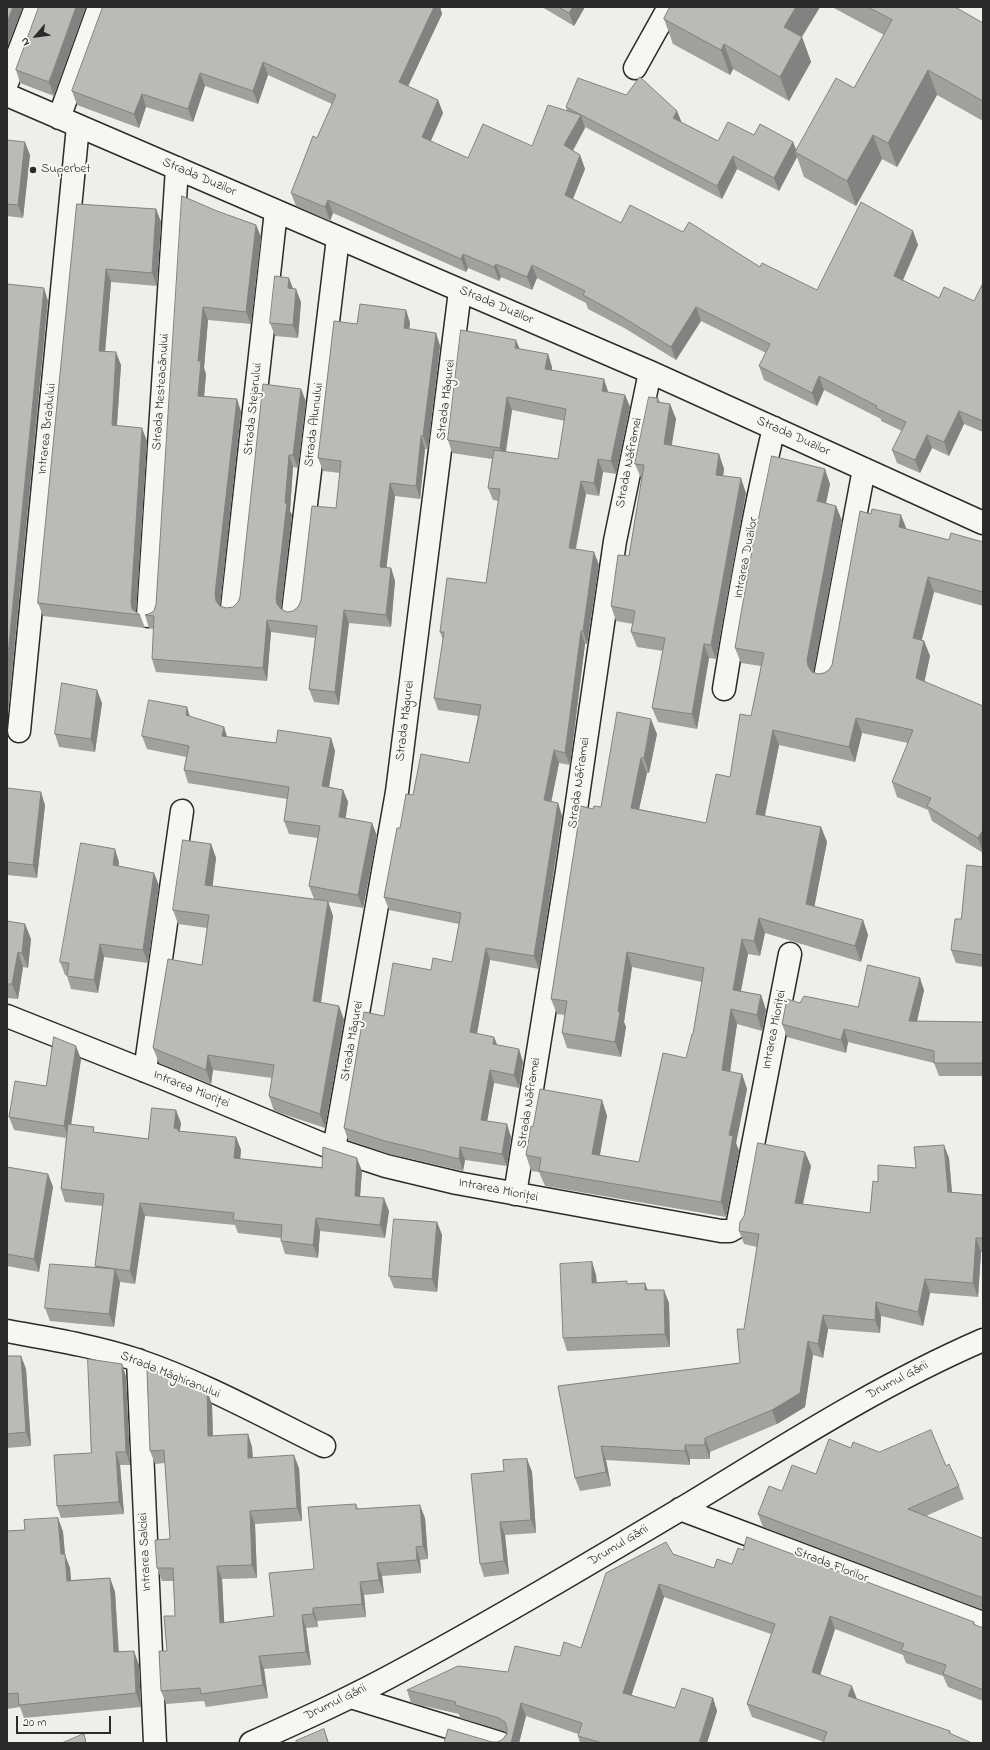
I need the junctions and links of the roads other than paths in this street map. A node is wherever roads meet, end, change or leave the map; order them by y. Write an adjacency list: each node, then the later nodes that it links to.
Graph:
1 (36, 7): 5 (street)
2 (99, 7): 7 (street, Intrarea Bradului)
3 (669, 7): 4 (street)
4 (635, 68)
5 (7, 83)
6 (7, 95): 7 (street, Strada Duzilor)
7 (68, 122): 8 (street, Strada Duzilor); 21 (street, Intrarea Bradului)
8 (177, 168): 9 (street, Strada Duzilor); 18 (street, Strada Mesteacănului)
9 (276, 211): 10 (street, Strada Duzilor); 16 (street, Strada Stejarului)
10 (338, 238): 11 (street, Strada Duzilor); 17 (street, Strada Alunului)
11 (460, 291): 12 (street, Strada Duzilor); 26 (street, Strada Măgurei)
12 (650, 372): 13 (street, Strada Duzilor); 27 (street, Strada Năframei)
13 (774, 428): 14 (street, Strada Duzilor); 20 (street, Intrarea Duzilor)
14 (864, 469): 15 (street, Strada Duzilor); 19 (street)
15 (983, 523)
16 (232, 608)
17 (293, 612)
18 (148, 616)
19 (825, 677)
20 (724, 689)
21 (18, 731)
22 (182, 811): 25 (street)
23 (790, 954): 27 (street, Intrarea Mioriței)
24 (7, 1016): 25 (street, Intrarea Mioriței)
25 (145, 1071): 26 (street, Intrarea Mioriței)
26 (334, 1149): 27 (street, Intrarea Mioriței)
27 (515, 1194)
28 (7, 1331): 30 (street, Strada Măghiranului)
29 (983, 1340): 32 (street, Drumul Gării)
30 (138, 1360): 31 (street, Strada Măghiranului); 35 (street, Intrarea Salciei)
31 (324, 1446)
32 (680, 1509): 33 (street, Strada Florilor); 34 (street, Drumul Gării)
33 (983, 1623)
34 (351, 1696): 36 (street, Drumul Gării); 37 (street)
35 (155, 1743)
36 (251, 1743)
37 (500, 1743)

